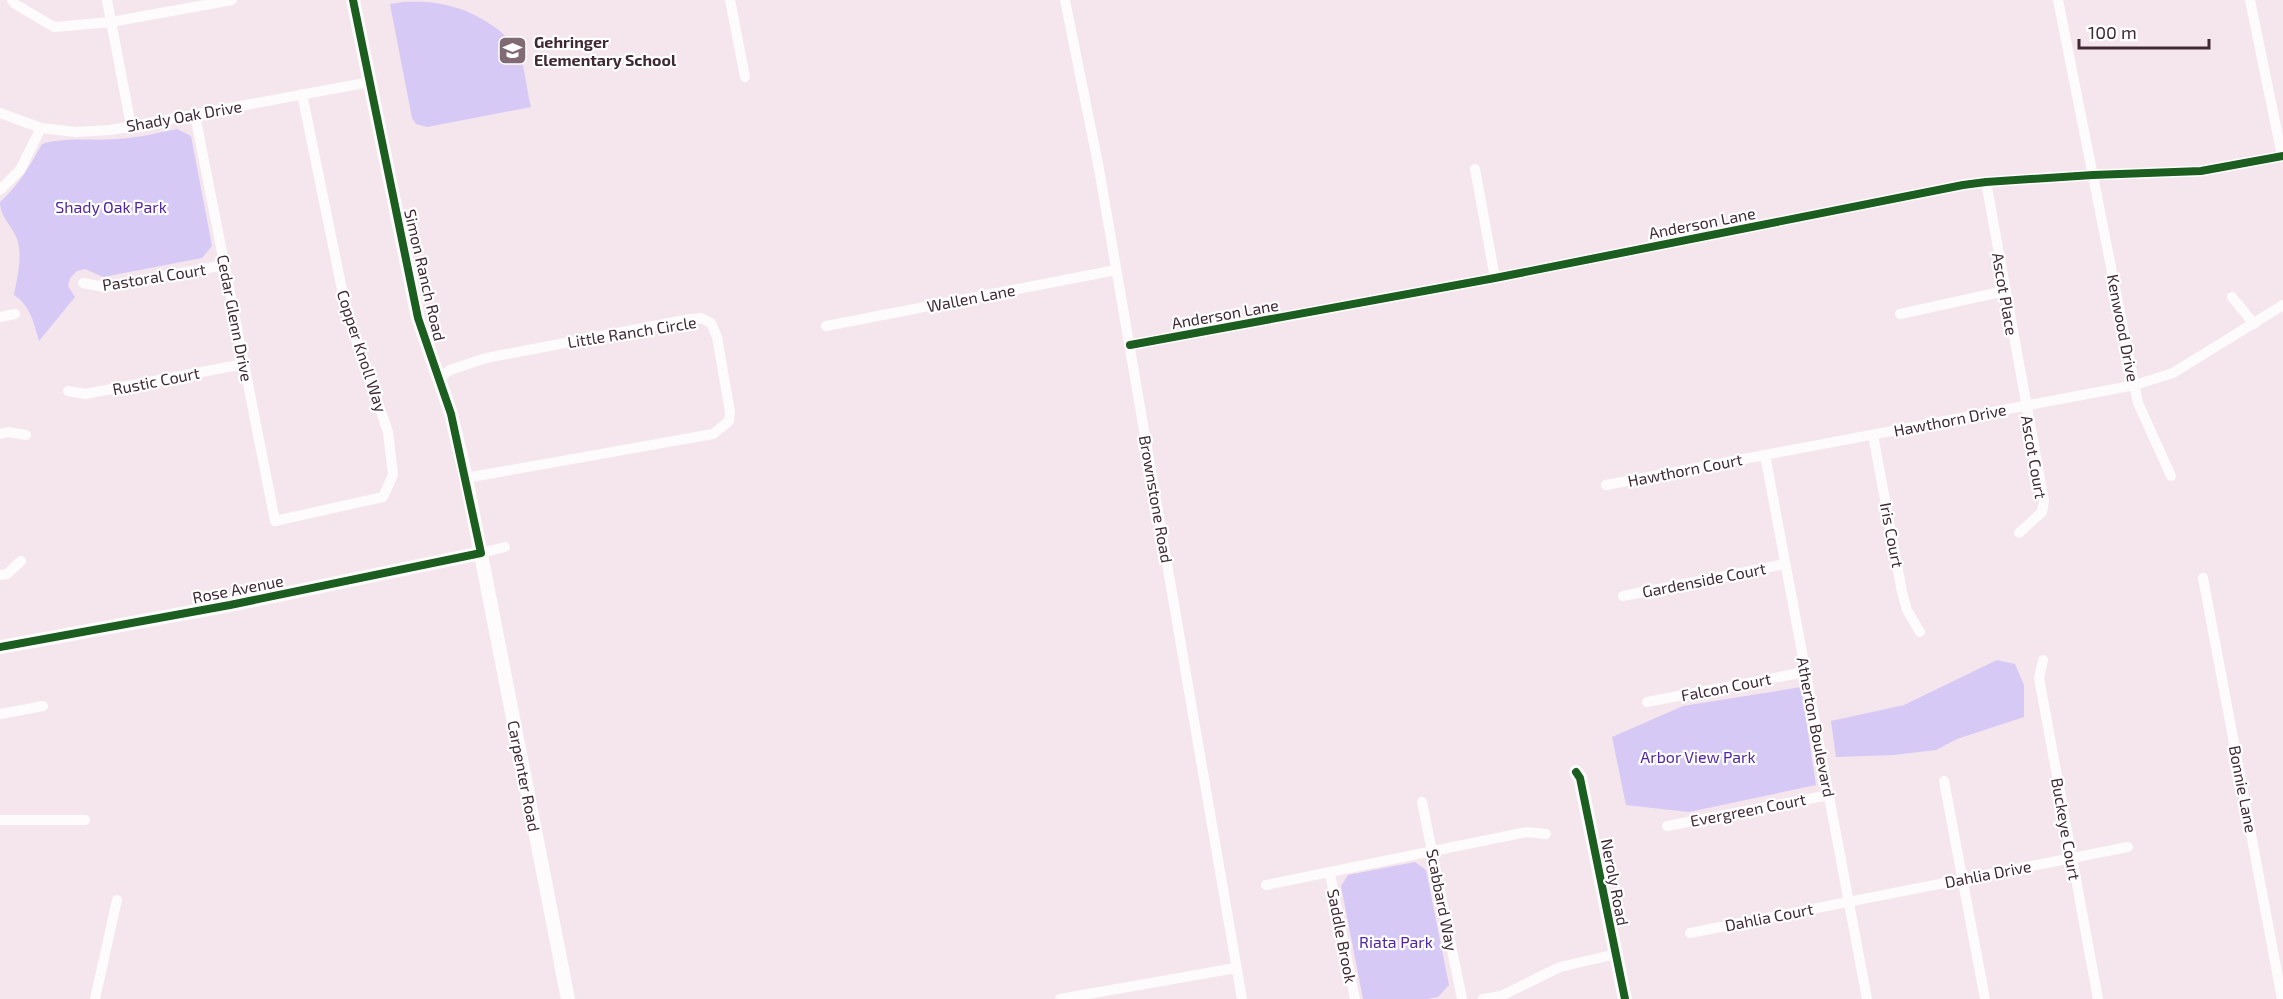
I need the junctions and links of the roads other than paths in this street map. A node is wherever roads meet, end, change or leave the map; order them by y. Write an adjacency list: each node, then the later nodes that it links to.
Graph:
1 (12, 0): 9 (street)
2 (107, 0): 9 (street)
3 (232, 0): 9 (street)
4 (353, 0): 11 (street, Simon Ranch Road)
5 (730, 0): 10 (street)
6 (1065, 0): 23 (street, Brownstone Road)
7 (2058, 0): 19 (street, Kenwood Drive)
8 (2250, 0): 17 (street)
9 (111, 22): 15 (street)
10 (745, 77)
11 (370, 82): 12 (street, Shady Oak Drive); 36 (street, Simon Ranch Road)
12 (302, 94): 14 (street, Shady Oak Drive); 47 (street, Copper Knoll Way)
13 (0, 113): 16 (street, Shady Oak Drive)
14 (195, 115): 15 (street, Shady Oak Drive); 22 (street, Cedar Glenn Drive)
15 (131, 126): 16 (street, Shady Oak Drive)
16 (41, 128): 21 (street)
17 (2283, 156): 19 (street, Anderson Lane)
18 (1475, 169): 24 (street)
19 (2093, 175): 20 (street, Anderson Lane); 37 (street, Kenwood Drive)
20 (1986, 182): 24 (street, Anderson Lane); 26 (street, Ascot Place)
21 (0, 190)
22 (225, 265): 25 (street, Pastoral Court); 35 (street, Cedar Glenn Drive)
23 (1116, 270): 33 (street, Wallen Lane); 34 (street, Brownstone Road)
24 (1495, 278): 34 (street, Anderson Lane)
25 (83, 283)
26 (2005, 291): 30 (street); 39 (street, Ascot Place)
27 (2232, 297): 32 (street)
28 (2283, 305): 32 (street, Hawthorn Drive)
29 (15, 314): 31 (street)
30 (1900, 314)
31 (0, 317)
32 (2254, 324): 37 (street, Hawthorn Drive)
33 (826, 326)
34 (1130, 345): 80 (street, Brownstone Road)
35 (244, 364): 38 (street, Rustic Court); 47 (street, Cedar Glenn Drive)
36 (438, 379): 45 (street, Simon Ranch Road); 45 (street, Little Ranch Circle)
37 (2135, 385): 39 (street, Hawthorn Drive); 44 (street, Kenwood Drive)
38 (68, 390)
39 (2025, 406): 42 (street, Hawthorn Drive); 48 (street, Ascot Court)
40 (0, 434): 41 (street)
41 (26, 435)
42 (1873, 435): 43 (street, Hawthorn Drive); 56 (street, Iris Court)
43 (1765, 455): 46 (street, Hawthorn Court); 52 (street, Atherton Boulevard)
44 (2170, 476)
45 (466, 478): 50 (street, Simon Ranch Road)
46 (1606, 485)
47 (275, 521)
48 (2019, 533)
49 (505, 547): 50 (street, Rose Avenue)
50 (481, 553): 57 (street, Rose Avenue); 82 (street, Carpenter Road)
51 (21, 561): 53 (street)
52 (1785, 564): 55 (street, Gardenside Court); 59 (street, Atherton Boulevard)
53 (0, 575)
54 (2203, 578): 93 (street, Bonnie Lane)
55 (1623, 596)
56 (1920, 632)
57 (0, 647)
58 (2043, 660): 72 (street, Buckeye Court)
59 (1805, 672): 60 (street, Falcon Court); 64 (street, Atherton Boulevard)
60 (1647, 702)
61 (44, 706): 62 (street)
62 (0, 714)
63 (1944, 781): 74 (street)
64 (1829, 795): 68 (street, Evergreen Court); 77 (street, Atherton Boulevard)
65 (1422, 802): 71 (street, Scabbard Way)
66 (0, 820): 67 (street)
67 (85, 820)
68 (1668, 826)
69 (1546, 834): 71 (street)
70 (2128, 847): 72 (street, Dahlia Drive)
71 (1432, 852): 73 (street); 86 (street, Scabbard Way)
72 (2071, 858): 74 (street, Dahlia Drive); 92 (street, Buckeye Court)
73 (1330, 873): 75 (street); 85 (street, Saddle Brook)
74 (1962, 879): 77 (street, Dahlia Drive); 91 (street)
75 (1266, 885)
76 (117, 900): 81 (street)
77 (1849, 901): 78 (street, Dahlia Court); 90 (street, Atherton Boulevard)
78 (1690, 933)
79 (1612, 955): 79 (street, Neroly Road); 87 (street); 88 (street, Neroly Road); 89 (street, Neroly Road)
80 (1236, 968): 83 (street); 84 (street, Brownstone Road)
81 (95, 999)
82 (568, 999)
83 (1060, 999)
84 (1242, 999)
85 (1355, 999)
86 (1462, 999)
87 (1483, 999)
88 (1616, 999)
89 (1625, 999)
90 (1867, 999)
91 (1985, 999)
92 (2098, 999)
93 (2282, 999)

